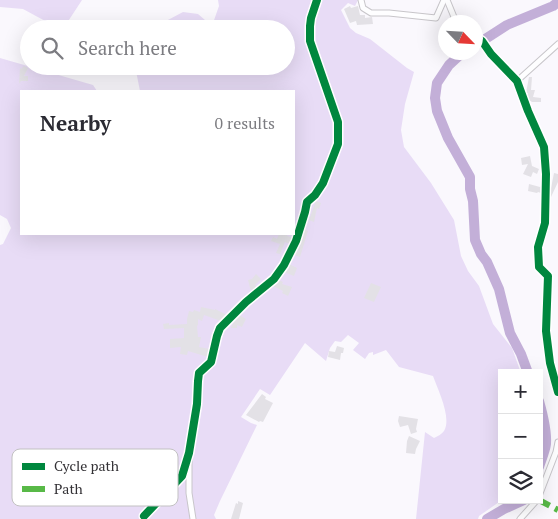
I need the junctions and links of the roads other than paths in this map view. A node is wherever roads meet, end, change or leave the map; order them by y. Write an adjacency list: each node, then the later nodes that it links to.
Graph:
1 (317, 0): 10 (street)
2 (361, 0): 3 (street)
3 (445, 0): 4 (street)
4 (453, 15)
5 (483, 42): 7 (street)
6 (558, 44): 7 (street)
7 (517, 81): 8 (street)
8 (558, 392)
9 (558, 442): 12 (street)
10 (189, 453): 11 (street); 16 (street)
11 (178, 480)
12 (543, 486)
13 (533, 504): 17 (street)
14 (154, 506): 15 (street)
15 (144, 516)
16 (193, 519)
17 (520, 519)

